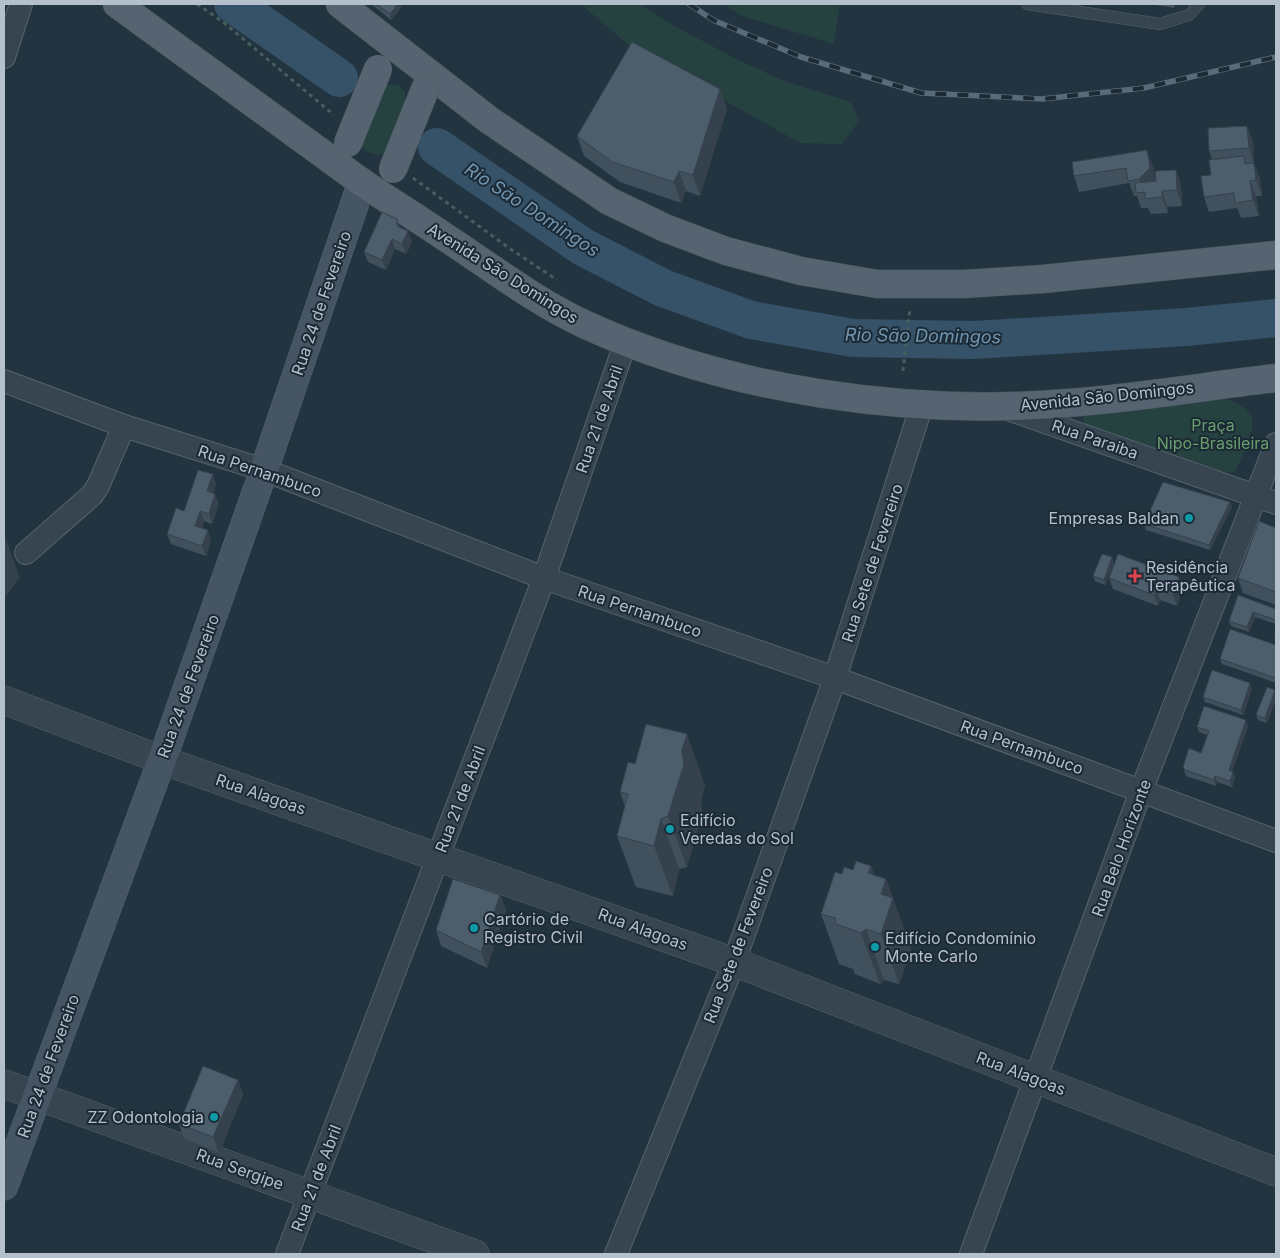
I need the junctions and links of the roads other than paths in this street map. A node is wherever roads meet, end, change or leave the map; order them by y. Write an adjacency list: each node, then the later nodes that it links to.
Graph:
1 (22, 4): 7 (street)
2 (117, 4): 9 (main road, Avenida São Domingos)
3 (340, 4): 6 (main road)
4 (1027, 4): 5 (lane)
5 (1199, 4)
6 (390, 42): 8 (main road); 9 (main road, bridge)
7 (4, 57)
8 (428, 81): 10 (main road, bridge); 11 (main road)
9 (342, 143): 10 (main road, Avenida São Domingos)
10 (372, 188): 12 (main road, Avenida São Domingos); 19 (main road, Rua 24 de Fevereiro)
11 (1276, 255)
12 (626, 341): 15 (main road, Avenida São Domingos); 22 (street, Rua 21 de Abril)
13 (1276, 378): 16 (main road, Avenida São Domingos)
14 (4, 381): 17 (street, Rua Pernambuco)
15 (922, 404): 16 (main road, Avenida São Domingos); 23 (street, Rua Sete de Fevereiro)
16 (999, 406): 20 (street, Rua Paraiba)
17 (124, 426): 19 (street, Rua Pernambuco); 21 (street)
18 (1276, 444): 20 (street, Rua Belo Horizonte)
19 (264, 470): 22 (street, Rua Pernambuco); 25 (main road, Rua 24 de Fevereiro)
20 (1266, 499): 26 (street, Rua Belo Horizonte)
21 (26, 553)
22 (544, 578): 23 (street, Rua Pernambuco); 28 (street, Rua 21 de Abril)
23 (835, 678): 26 (street, Rua Pernambuco); 29 (street, Rua Sete de Fevereiro)
24 (4, 700): 25 (street, Rua Alagoas)
25 (162, 760): 28 (street, Rua Alagoas); 32 (main road, Rua 24 de Fevereiro)
26 (1141, 791): 27 (street, Rua Pernambuco); 30 (street, Rua Belo Horizonte)
27 (1276, 841)
28 (438, 856): 29 (street, Rua Alagoas); 35 (street, Rua 21 de Abril)
29 (734, 962): 30 (street, Rua Alagoas); 38 (street, Rua Sete de Fevereiro)
30 (1036, 1078): 33 (street, Rua Alagoas); 39 (street, Rua Belo Horizonte)
31 (4, 1084): 32 (street, Rua Sergipe)
32 (36, 1096): 34 (main road, Rua 24 de Fevereiro); 35 (street, Rua Sergipe)
33 (1276, 1172)
34 (4, 1186)
35 (310, 1195): 36 (street, Rua 21 de Abril); 37 (street, Rua Sergipe)
36 (287, 1254)
37 (475, 1254)
38 (616, 1254)
39 (971, 1254)

